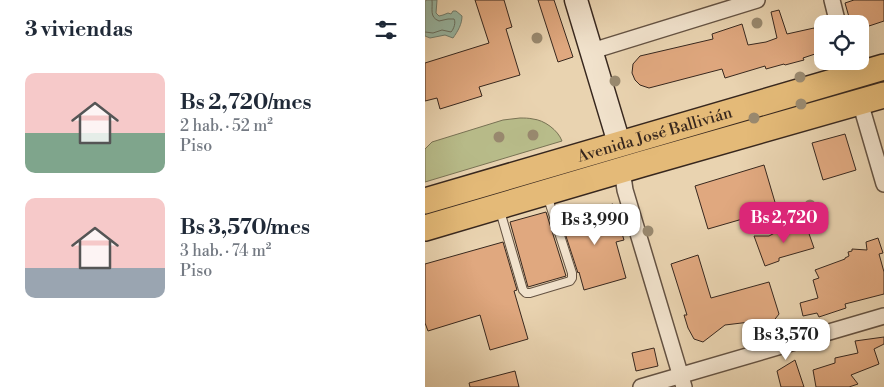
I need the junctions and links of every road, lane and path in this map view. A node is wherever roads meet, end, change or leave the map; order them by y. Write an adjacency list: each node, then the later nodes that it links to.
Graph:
1 (576, 0): 5 (main road)
2 (757, 0): 5 (street)
3 (832, 0): 4 (street)
4 (836, 15)
5 (592, 51): 11 (main road)
6 (884, 67): 7 (main road, Avenida José Ballivián)
7 (869, 68)
8 (846, 70): 11 (main road, Avenida José Ballivián)
9 (884, 95): 10 (main road, Avenida José Ballivián)
10 (860, 102): 12 (main road, Avenida José Ballivián); 13 (street)
11 (619, 143): 12 (main road); 15 (main road, Avenida José Ballivián)
12 (622, 170): 14 (main road, Avenida José Ballivián); 19 (street)
13 (884, 184)
14 (547, 193): 16 (main road, Avenida José Ballivián); 16 (lane)
15 (425, 201)
16 (499, 207): 17 (main road, Avenida José Ballivián)
17 (425, 228)
18 (884, 316): 19 (street)
19 (682, 381): 20 (street)
20 (641, 387)

